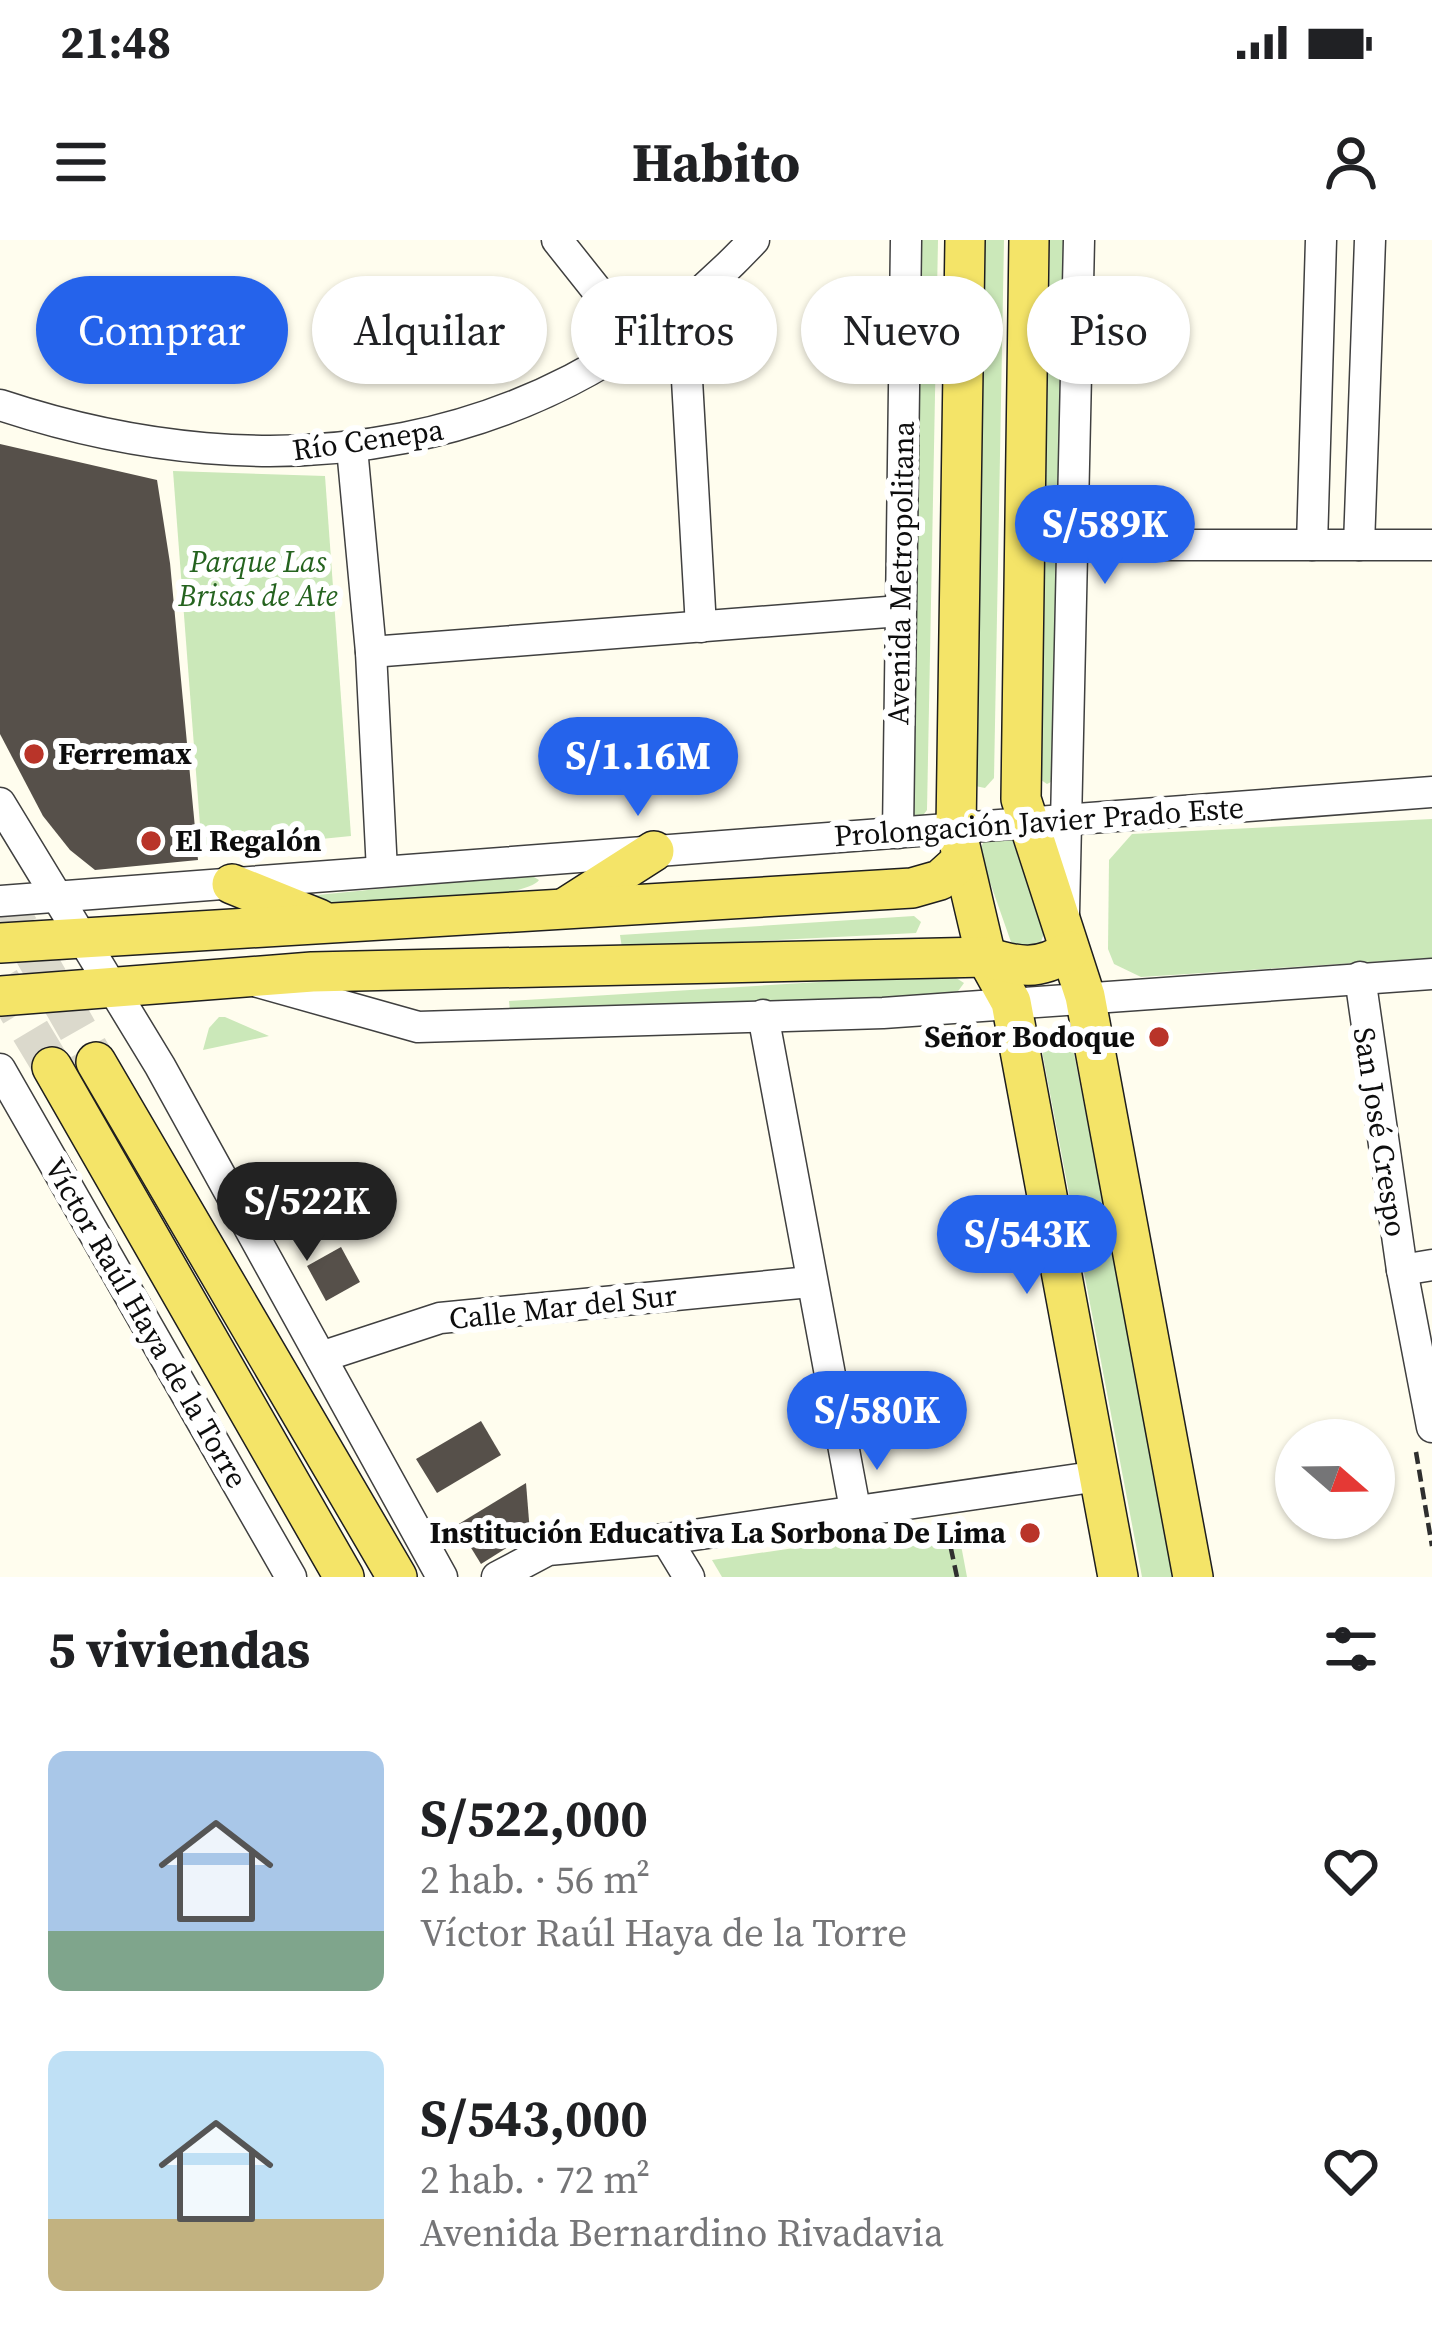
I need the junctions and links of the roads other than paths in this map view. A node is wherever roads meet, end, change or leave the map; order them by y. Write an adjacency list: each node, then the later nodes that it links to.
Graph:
1 (556, 240): 9 (street)
2 (754, 240): 10 (street, Río Cenepa)
3 (907, 240): 19 (street, Avenida Metropolitana)
4 (965, 240): 27 (main road, Avenida Metropolitana)
5 (1029, 240): 25 (main road)
6 (1079, 240): 15 (street)
7 (1321, 240): 16 (street)
8 (1370, 240): 17 (street)
9 (585, 276)
10 (717, 276)
11 (571, 382): 14 (street, Río Cenepa)
12 (687, 384): 20 (street)
13 (0, 405): 14 (street, Río Cenepa)
14 (352, 448): 21 (street)
15 (1073, 545): 16 (street); 24 (street)
16 (1312, 545): 17 (street)
17 (1359, 545): 18 (street)
18 (1432, 545)
19 (900, 611): 20 (street); 26 (street, Avenida Metropolitana)
20 (701, 627): 21 (street)
21 (371, 652): 29 (street)
22 (1432, 792): 24 (street, Prolongación Javier Prado Este)
23 (0, 803): 31 (street)
24 (1070, 819): 25 (street, Prolongación Javier Prado Este); 36 (street)
25 (1028, 822): 27 (street, Prolongación Javier Prado Este); 36 (main road)
26 (898, 833): 27 (street, Prolongación Javier Prado Este); 28 (street, Prolongación Javier Prado Este)
27 (958, 845): 33 (main road, Prolongación Javier Prado Este); 38 (main road, Avenida Metropolitana)
28 (654, 851): 29 (street, Prolongación Javier Prado Este); 33 (main road)
29 (382, 871): 30 (street, Prolongación Javier Prado Este)
30 (232, 884): 31 (street, Prolongación Javier Prado Este); 34 (main road)
31 (57, 899): 32 (street, Prolongación Javier Prado Este); 35 (street)
32 (0, 902)
33 (563, 909): 34 (main road, Prolongación Javier Prado Este)
34 (330, 923): 35 (main road, Prolongación Javier Prado Este)
35 (81, 939): 37 (main road, Prolongación Javier Prado Este); 42 (street)
36 (1066, 941): 38 (main road); 44 (main road)
37 (0, 944)
38 (986, 957): 40 (main road); 45 (main road, Avenida Metropolitana)
39 (1432, 974): 41 (street)
40 (238, 977): 42 (main road); 46 (street)
41 (1360, 977): 44 (street); 50 (street, San José Crespo)
42 (110, 987): 43 (main road); 52 (street)
43 (0, 996)
44 (1084, 996): 45 (street); 64 (main road)
45 (1011, 1002): 46 (street); 54 (main road, Avenida Metropolitana)
46 (764, 1016): 51 (street)
47 (96, 1062): 59 (main road)
48 (52, 1067): 58 (main road)
49 (0, 1069): 57 (street, Víctor Raúl Haya de la Torre)
50 (1417, 1267): 53 (street, San José Crespo)
51 (810, 1282): 52 (street, Calle Mar del Sur); 55 (street)
52 (321, 1358): 60 (street)
53 (1432, 1427)
54 (1099, 1476): 55 (street); 63 (main road, Avenida Metropolitana)
55 (855, 1509): 56 (street)
56 (666, 1539): 61 (street); 62 (street)
57 (291, 1577)
58 (344, 1577)
59 (397, 1577)
60 (442, 1577)
61 (497, 1577)
62 (689, 1577)
63 (1118, 1577)
64 (1193, 1577)

